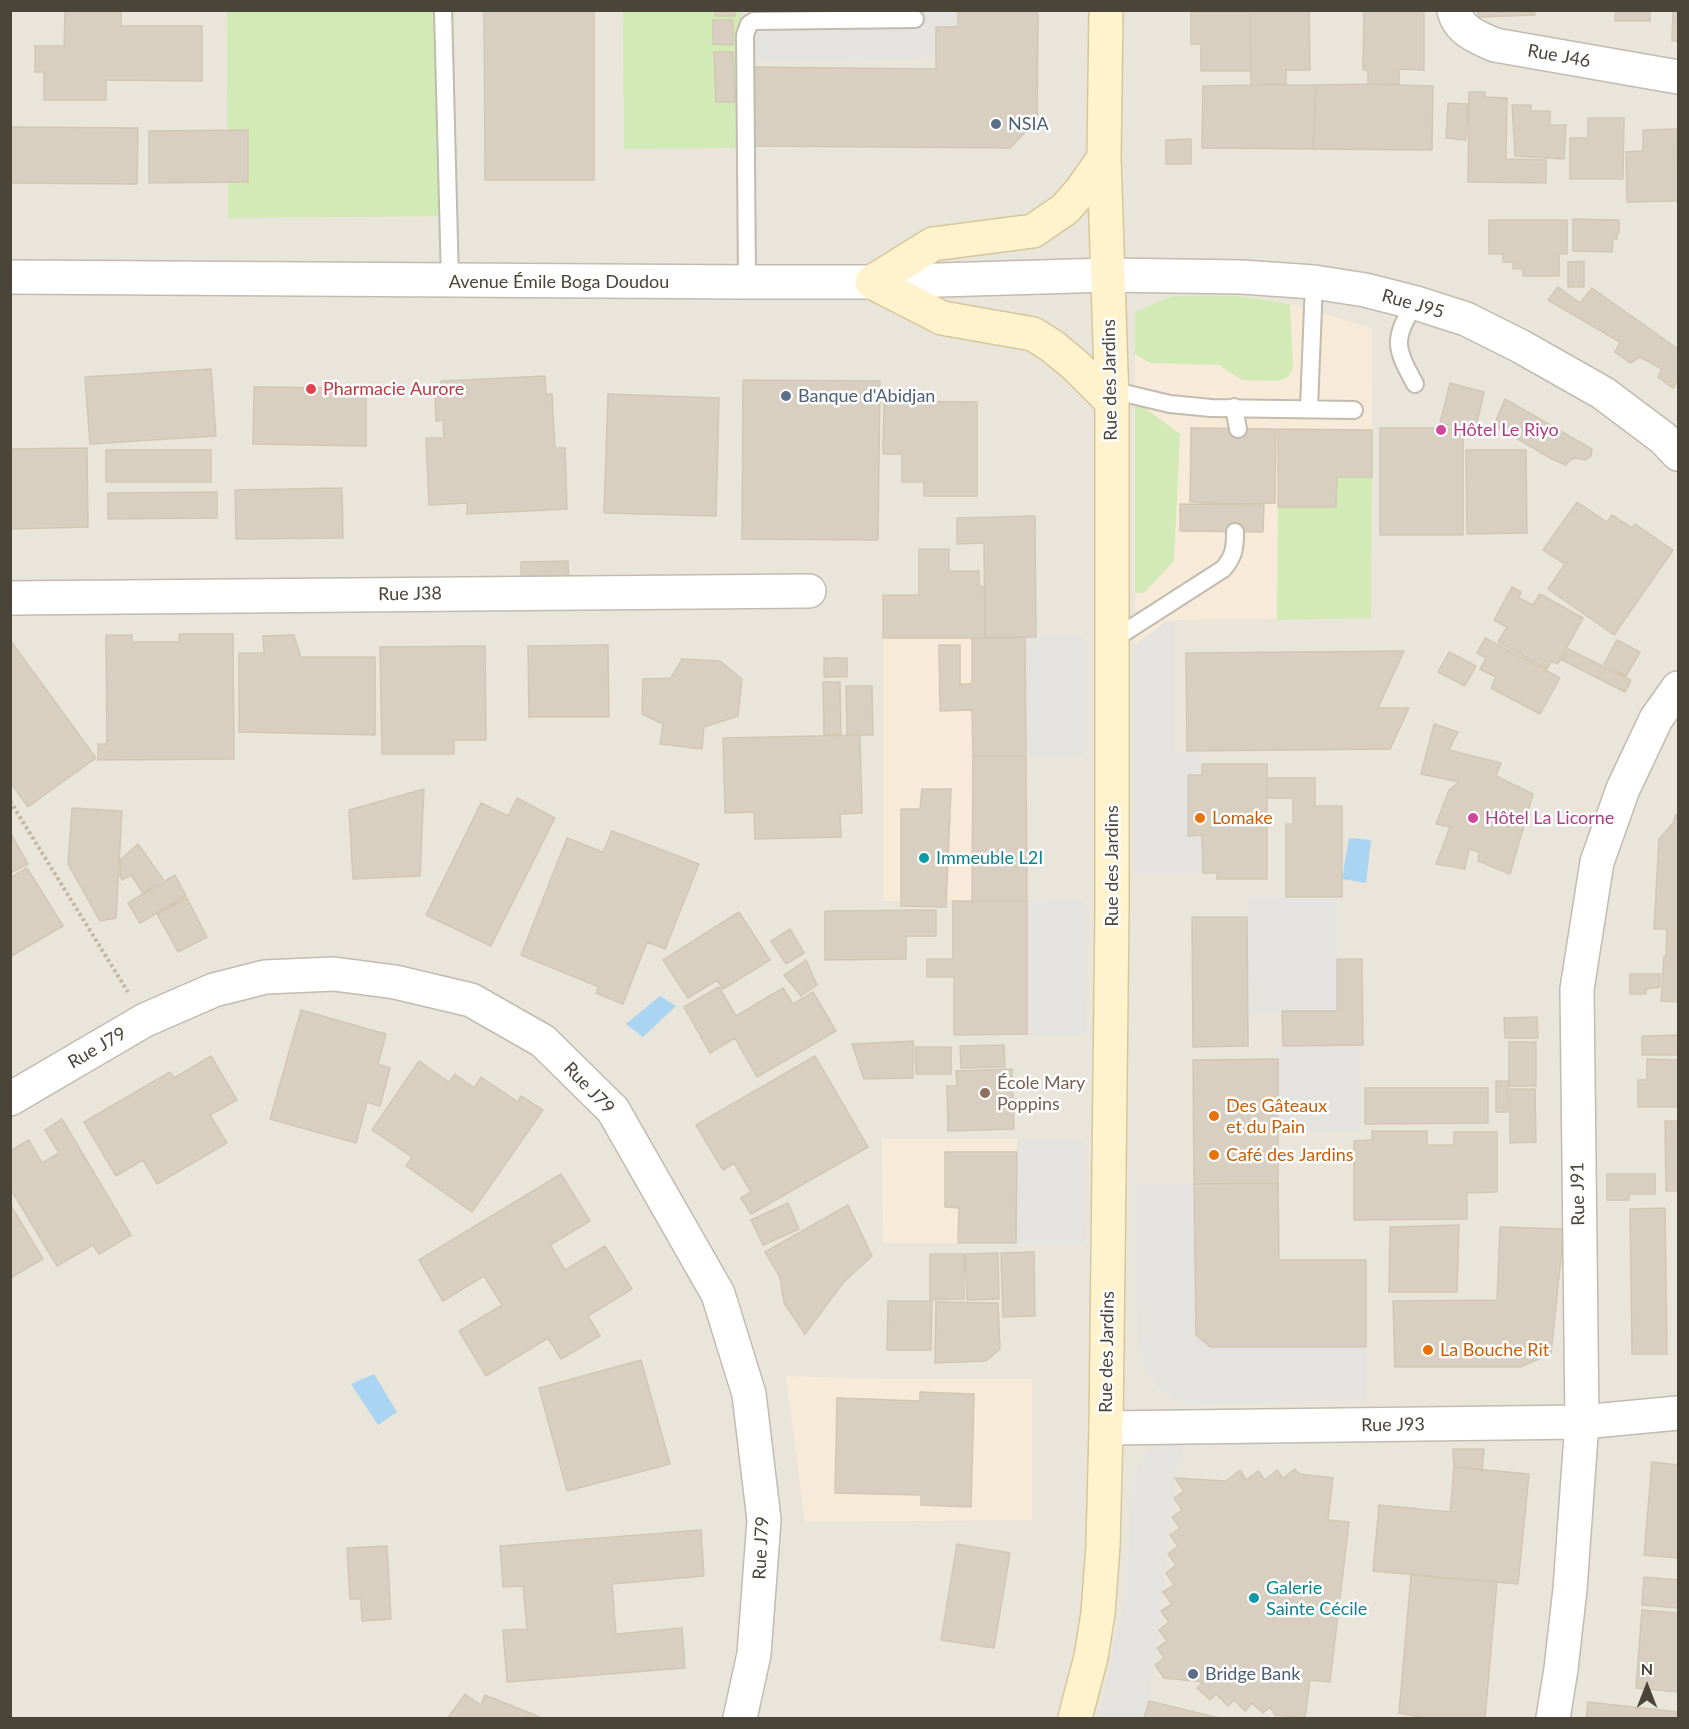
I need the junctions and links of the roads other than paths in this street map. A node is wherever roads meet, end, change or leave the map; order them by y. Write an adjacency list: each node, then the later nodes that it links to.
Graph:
1 (443, 10): 9 (lane)
2 (1106, 10): 6 (main road, Rue des Jardins)
3 (1454, 10): 5 (street, Rue J46)
4 (915, 19): 10 (lane)
5 (1678, 77)
6 (1104, 158): 7 (main road, Rue des Jardins); 11 (main road)
7 (1108, 275): 11 (street, Avenue Émile Boga Doudou); 12 (street, Rue J95); 15 (main road, Rue des Jardins)
8 (10, 277): 9 (street, Avenue Émile Boga Doudou)
9 (450, 281): 10 (street, Avenue Émile Boga Doudou)
10 (747, 282): 11 (street, Avenue Émile Boga Doudou)
11 (872, 282): 15 (main road)
12 (1314, 282): 13 (street, Rue J95); 17 (lane)
13 (1416, 303): 14 (lane); 20 (street, Rue J95)
14 (1415, 384)
15 (1112, 396): 16 (lane); 24 (main road, Rue des Jardins)
16 (1234, 407): 17 (lane); 19 (lane)
17 (1309, 408): 18 (lane)
18 (1354, 410)
19 (1238, 429)
20 (1678, 454)
21 (1235, 532): 24 (lane)
22 (809, 591): 23 (street, Rue J38)
23 (10, 598)
24 (1111, 641): 29 (main road, Rue des Jardins)
25 (1678, 688): 28 (street, Rue J91)
26 (10, 1099): 30 (street, Rue J79)
27 (1678, 1413): 28 (street, Rue J93)
28 (1582, 1422): 29 (street, Rue J93); 32 (street, Rue J91)
29 (1106, 1428): 31 (main road, Rue des Jardins)
30 (740, 1719)
31 (1075, 1719)
32 (1553, 1719)

